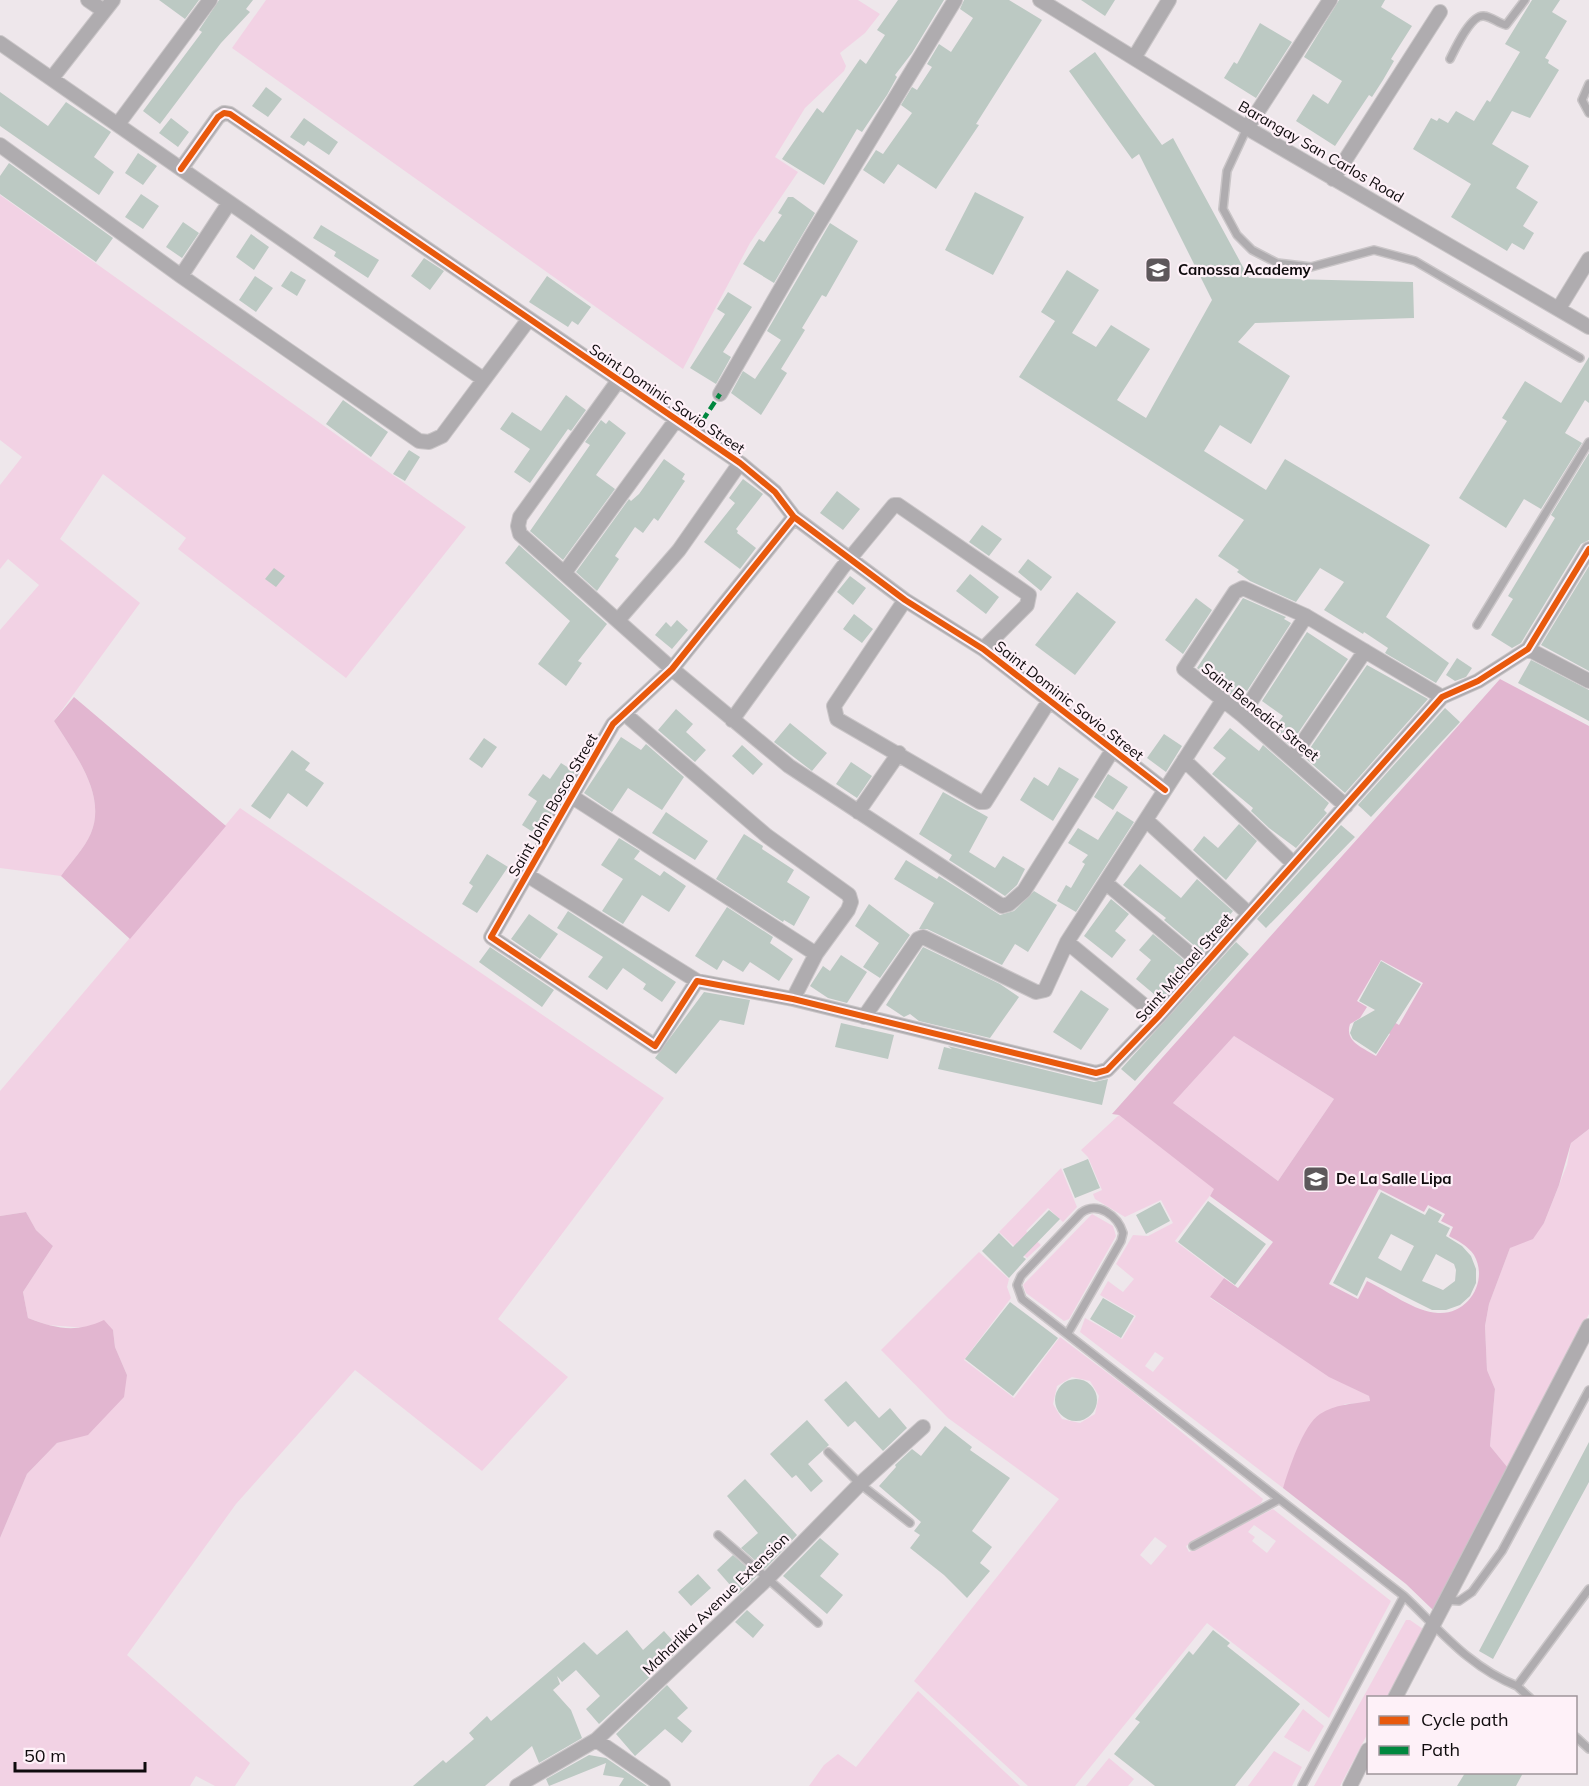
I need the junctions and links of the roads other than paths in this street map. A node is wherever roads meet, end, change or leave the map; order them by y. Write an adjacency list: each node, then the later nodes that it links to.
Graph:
1 (88, 0): 8 (street)
2 (210, 0): 16 (street)
3 (955, 0): 30 (street)
4 (1169, 0): 11 (street)
5 (1330, 0): 17 (street)
6 (1525, 0): 12 (lane)
7 (1049, 2): 11 (street, Barangay San Carlos Road)
8 (108, 6): 13 (street)
9 (1440, 12): 20 (street)
10 (0, 42): 13 (street)
11 (1134, 58): 17 (street, Barangay San Carlos Road)
12 (1450, 59)
13 (52, 78): 16 (street)
14 (1589, 84): 15 (lane)
15 (1589, 113)
16 (118, 124): 19 (street)
17 (1247, 128): 20 (street, Barangay San Carlos Road); 27 (lane)
18 (0, 145): 23 (street)
19 (181, 169): 21 (street); 25 (street, Saint Dominic Savio Street)
20 (1333, 179): 24 (street, Barangay San Carlos Road)
21 (229, 203): 23 (street); 28 (street)
22 (1589, 259): 24 (street)
23 (181, 276): 28 (street)
24 (1559, 308): 26 (street, Barangay San Carlos Road)
25 (529, 320): 28 (street); 29 (street, Saint Dominic Savio Street)
26 (1589, 327)
27 (1580, 358)
28 (483, 380)
29 (618, 381): 31 (street, Saint Dominic Savio Street); 37 (street)
30 (720, 393)
31 (676, 420): 33 (street, Saint Dominic Savio Street); 37 (street)
32 (1589, 442): 41 (lane)
33 (740, 463): 34 (street, Saint Dominic Savio Street); 40 (street)
34 (794, 517): 36 (street, Saint Dominic Savio Street); 45 (street, Saint John Bosco Street)
35 (1589, 549): 43 (street, Saint Michael Street)
36 (850, 559): 38 (street, Saint Dominic Savio Street); 42 (street); 52 (street)
37 (565, 572): 40 (street)
38 (904, 600): 42 (street, Saint Dominic Savio Street); 54 (street)
39 (1306, 616): 44 (street, Saint Benedict Street); 48 (street, Saint Benedict Street); 51 (street)
40 (619, 619): 45 (street)
41 (1478, 625)
42 (983, 649): 49 (street, Saint Dominic Savio Street)
43 (1528, 649): 46 (street); 47 (street, Saint Michael Street)
44 (1365, 651): 47 (street, Saint Benedict Street); 55 (street)
45 (672, 669): 50 (street, Saint John Bosco Street); 52 (street)
46 (1589, 681)
47 (1442, 697): 59 (street, Saint Michael Street)
48 (1223, 700): 51 (street, Saint Benedict Street); 56 (street)
49 (1049, 701): 53 (street, Saint Dominic Savio Street); 54 (street)
50 (626, 715): 58 (street, Saint John Bosco Street); 67 (street)
51 (1242, 715): 55 (street, Saint Benedict Street)
52 (732, 720): 60 (street)
53 (1112, 751): 57 (street, Saint Dominic Savio Street); 60 (street)
54 (899, 753): 60 (street)
55 (1292, 758): 59 (street, Saint Benedict Street)
56 (1184, 760): 57 (street); 62 (street)
57 (1165, 790): 61 (street)
58 (571, 796): 63 (street, Saint John Bosco Street); 67 (street)
59 (1346, 806): 62 (street, Saint Michael Street)
60 (858, 812)
61 (1146, 820): 64 (street); 65 (street)
62 (1294, 864): 65 (street, Saint Michael Street)
63 (526, 875): 69 (street); 69 (street, Saint John Bosco Street)
64 (1106, 883): 66 (street); 68 (street)
65 (1248, 913): 68 (street, Saint Michael Street)
66 (1067, 942): 71 (street); 72 (street)
67 (816, 954): 70 (street)
68 (1203, 965): 72 (street, Saint Michael Street)
69 (697, 981): 70 (street, Saint Michael Street)
70 (793, 999): 71 (street, Saint Michael Street)
71 (864, 1017): 72 (street, Saint Michael Street)
72 (1158, 1017)
73 (1589, 1326): 86 (street)
74 (1068, 1333): 74 (lane); 79 (lane)
75 (1589, 1390): 86 (lane)
76 (923, 1427): 78 (street, Maharlika Avenue Extension)
77 (828, 1452): 78 (lane)
78 (860, 1484): 80 (lane); 83 (street, Maharlika Avenue Extension)
79 (1278, 1500): 82 (lane); 85 (lane)
80 (910, 1523)
81 (718, 1535): 83 (lane)
82 (1193, 1546)
83 (766, 1580): 87 (lane); 93 (street, Maharlika Avenue Extension)
84 (1589, 1589): 89 (lane)
85 (1404, 1596): 88 (lane); 98 (lane)
86 (1445, 1600): 88 (street)
87 (818, 1623)
88 (1432, 1626): 89 (lane); 90 (street)
89 (1517, 1686): 91 (lane)
90 (1396, 1696)
91 (1528, 1696)
92 (1577, 1739): 94 (lane)
93 (596, 1740): 96 (street, Maharlika Avenue Extension); 97 (street)
94 (1589, 1749)
95 (1367, 1752): 99 (street)
96 (517, 1786)
97 (663, 1786)
98 (1302, 1786)
99 (1350, 1786)

